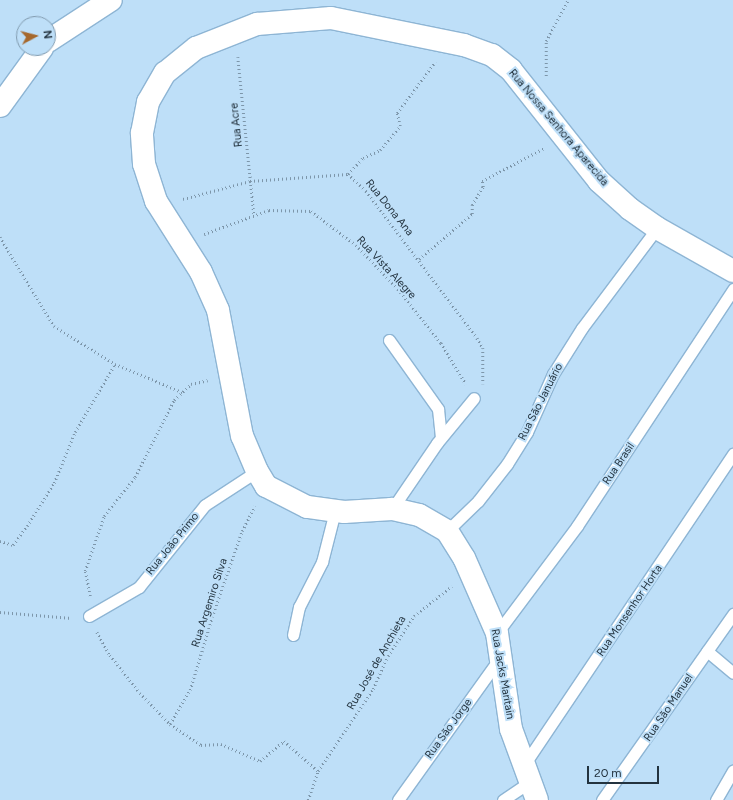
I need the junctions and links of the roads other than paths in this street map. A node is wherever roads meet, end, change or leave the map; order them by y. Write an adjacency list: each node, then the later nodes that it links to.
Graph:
1 (111, 0): 2 (street)
2 (56, 36)
3 (36, 56): 4 (street)
4 (0, 106)
5 (656, 228): 6 (street, Rua Nossa Senhora Aparecida); 12 (street, Rua Nossa Senhora Aparecida); 15 (lane, Rua São Januário)
6 (733, 272)
7 (733, 289): 18 (lane, Rua Brasil)
8 (389, 340): 10 (lane)
9 (474, 398): 10 (lane)
10 (441, 437): 13 (lane)
11 (733, 454): 24 (lane, Rua Monsenhor Horta)
12 (261, 479): 14 (street); 17 (lane, Rua João Primo)
13 (392, 509): 14 (street); 15 (street)
14 (335, 511): 19 (lane)
15 (447, 531): 18 (street, Rua Jacks Maritain)
16 (733, 614): 20 (lane, Rua São Manuel)
17 (89, 616)
18 (497, 634): 21 (street, Rua Jacks Maritain)
19 (293, 635)
20 (707, 651): 22 (lane); 27 (lane, Rua São Manuel)
21 (501, 657): 24 (street, Rua Jacks Maritain); 25 (lane, Rua São Jorge)
22 (733, 673)
23 (733, 770): 28 (lane)
24 (530, 783): 26 (lane)
25 (398, 800)
26 (503, 800)
27 (602, 800)
28 (716, 800)

